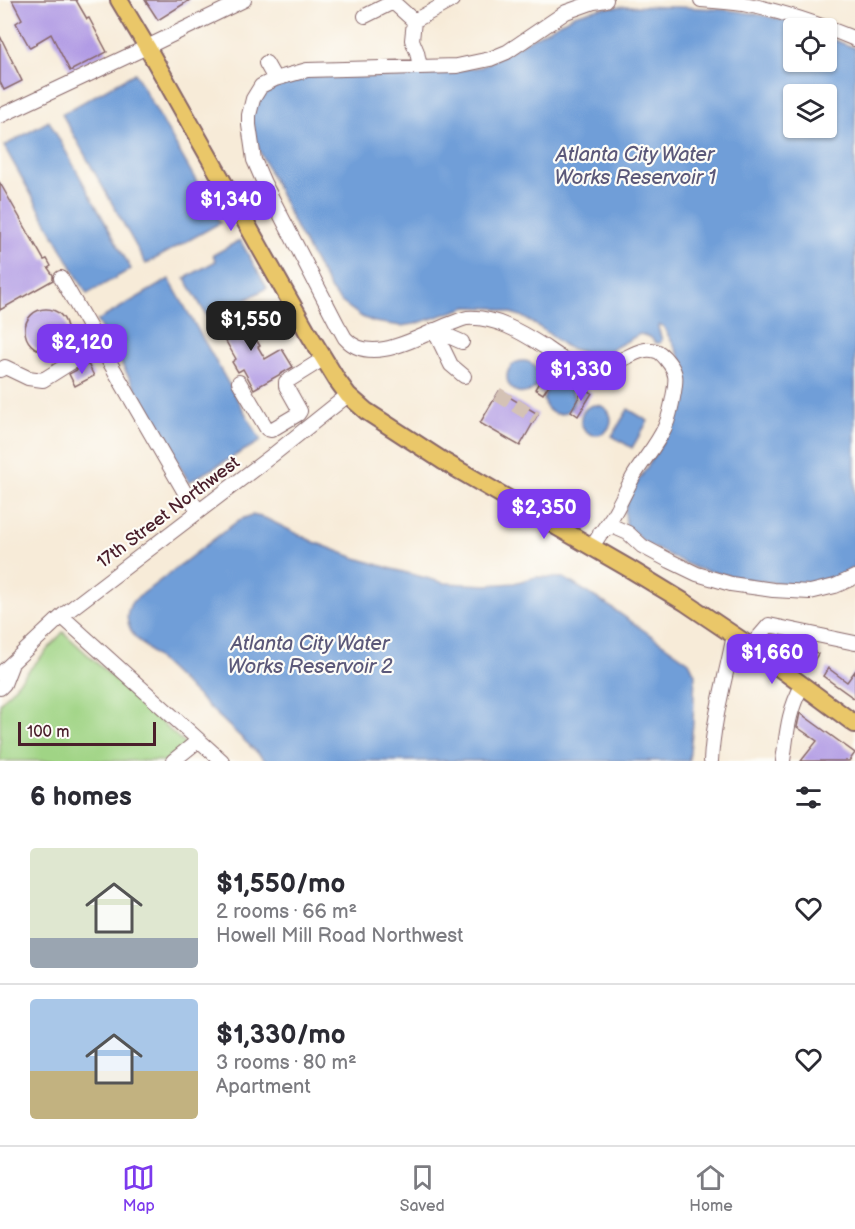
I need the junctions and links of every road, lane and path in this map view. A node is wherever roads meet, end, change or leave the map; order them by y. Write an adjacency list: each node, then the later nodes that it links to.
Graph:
1 (119, 0): 10 (main road)
2 (452, 0): 8 (street)
3 (606, 0): 12 (street)
4 (701, 0): 9 (street)
5 (239, 1): 10 (street)
6 (393, 1): 7 (street); 8 (street)
7 (365, 16)
8 (414, 21): 12 (street)
9 (855, 39)
10 (147, 47): 14 (street); 19 (main road)
11 (266, 63): 13 (street)
12 (420, 68): 13 (street)
13 (275, 79): 16 (street)
14 (0, 116)
15 (61, 278): 18 (street)
16 (436, 334): 17 (street); 20 (street); 22 (street)
17 (462, 342)
18 (101, 348): 21 (street); 26 (street)
19 (324, 359): 24 (street); 25 (main road)
20 (585, 368): 23 (street); 27 (street)
21 (0, 370)
22 (464, 376)
23 (609, 379)
24 (239, 382)
25 (348, 395): 26 (street, 17th Street Northwest); 27 (main road)
26 (198, 511): 29 (street, 17th Street Northwest)
27 (596, 540): 28 (street); 30 (main road)
28 (855, 577)
29 (63, 615): 33 (street, 17th Street Northwest); 38 (street)
30 (734, 635): 32 (main road); 41 (street)
31 (855, 642): 32 (street)
32 (750, 647): 35 (main road)
33 (13, 661): 34 (street, 17th Street Northwest); 36 (street, 17th Street Northwest)
34 (0, 674)
35 (802, 686): 37 (main road); 42 (street)
36 (0, 688)
37 (855, 724)
38 (199, 741): 39 (street); 40 (street)
39 (173, 761)
40 (222, 761)
41 (711, 761)
42 (783, 761)

